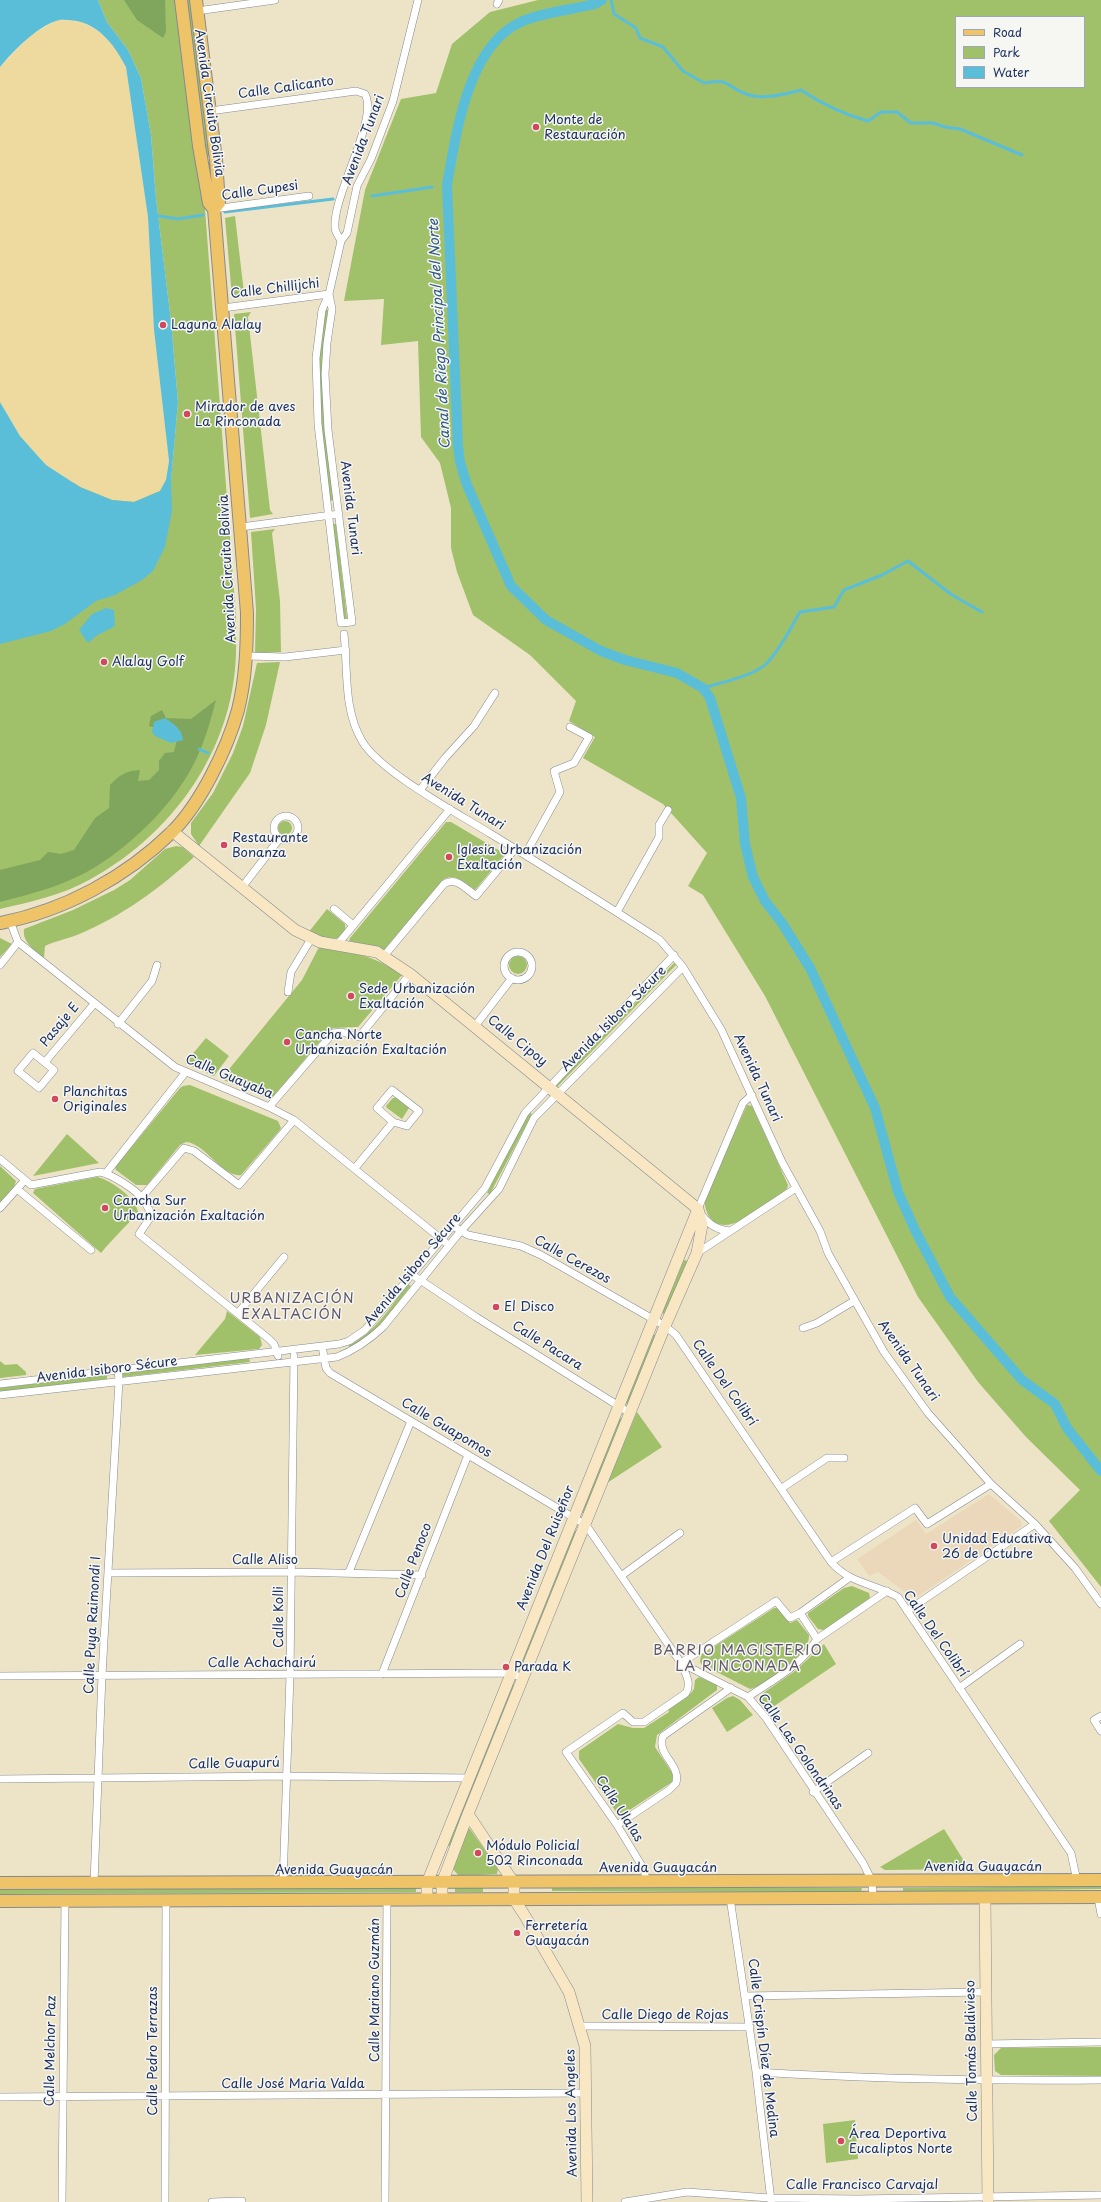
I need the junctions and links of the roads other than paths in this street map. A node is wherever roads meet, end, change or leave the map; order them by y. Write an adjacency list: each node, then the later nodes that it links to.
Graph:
1 (180, 0): 8 (main road, Avenida Circuito Bolivia)
2 (275, 0): 4 (street)
3 (418, 0): 9 (street, Avenida Tunari)
4 (197, 6): 6 (main road, Avenida Circuito Bolivia)
5 (365, 94): 6 (street, Calle Calicanto); 9 (street, Avenida Tunari)
6 (210, 111): 8 (main road, Avenida Circuito Bolivia)
7 (309, 196): 8 (street, Calle Cupesi)
8 (214, 209): 11 (main road, Avenida Circuito Bolivia)
9 (341, 242): 10 (street, Avenida Tunari)
10 (329, 294): 11 (street, Calle Chillijchi); 12 (street, Avenida Tunari); 13 (street, Avenida Tunari)
11 (223, 308): 14 (main road, Avenida Circuito Bolivia)
12 (339, 514): 13 (street); 13 (street, Avenida Tunari)
13 (327, 515): 14 (street)
14 (241, 527): 17 (main road, Avenida Circuito Bolivia)
15 (344, 634): 16 (street, Avenida Tunari)
16 (346, 650): 17 (street); 20 (street, Avenida Tunari)
17 (247, 656): 23 (main road, Avenida Circuito Bolivia)
18 (495, 693): 20 (street)
19 (570, 727): 26 (street)
20 (420, 790): 21 (street, Avenida Tunari)
21 (450, 809): 25 (street, Avenida Tunari); 31 (street)
22 (668, 810): 29 (street)
23 (172, 831): 27 (main road, Calle Cipoy); 30 (main road, Avenida Circuito Bolivia)
24 (280, 838): 27 (street)
25 (515, 849): 26 (street, Avenida Tunari); 36 (street)
26 (525, 856): 29 (street, Avenida Tunari)
27 (243, 886): 32 (main road, Calle Cipoy)
28 (334, 909): 31 (street)
29 (617, 912): 35 (street, Avenida Tunari)
30 (5, 922): 33 (street, Calle Guayaba)
31 (353, 925): 34 (street)
32 (311, 939): 34 (main road, Calle Cipoy); 42 (street)
33 (18, 942): 37 (street); 43 (street, Calle Guayaba)
34 (337, 945): 36 (main road, Calle Cipoy)
35 (674, 955): 39 (street, Avenida Tunari); 48 (street, Avenida Isiboro Sécure)
36 (384, 956): 40 (main road, Calle Cipoy)
37 (0, 965)
38 (157, 965): 44 (street)
39 (683, 966): 48 (street, Avenida Isiboro Sécure); 49 (street, Avenida Tunari)
40 (410, 974): 45 (main road, Calle Cipoy); 50 (street)
41 (512, 978): 45 (street)
42 (288, 992)
43 (94, 1004): 44 (street, Calle Guayaba); 46 (street, Pasaje E)
44 (118, 1024): 47 (street, Calle Guayaba)
45 (475, 1026): 48 (main road, Calle Cipoy)
46 (45, 1062): 46 (street, Pasaje E)
47 (185, 1072): 50 (street, Calle Guayaba); 55 (street)
48 (553, 1090): 61 (main road, Calle Cipoy); 62 (street, Avenida Isiboro Sécure); 64 (street, Avenida Isiboro Sécure)
49 (752, 1095): 57 (street, Avenida Tunari); 61 (street, Avenida Del Ruiseñor)
50 (269, 1107): 51 (street, Calle Guayaba)
51 (294, 1120): 54 (street, Calle Guayaba); 59 (street)
52 (394, 1122): 52 (street); 54 (street)
53 (0, 1159): 56 (street)
54 (355, 1168): 65 (street, Calle Guayaba)
55 (106, 1173): 56 (street); 59 (street)
56 (25, 1180): 58 (street)
57 (796, 1188): 63 (street); 72 (street, Avenida Tunari)
58 (17, 1189): 60 (street); 67 (street)
59 (142, 1197): 73 (street)
60 (0, 1208)
61 (698, 1209): 63 (street, Calle Cipoy); 68 (main road); 74 (main road, Avenida Del Ruiseñor)
62 (453, 1226): 64 (street, Calle Cerezos); 65 (street, Avenida Isiboro Sécure)
63 (730, 1231): 68 (street)
64 (460, 1232): 66 (street, Avenida Isiboro Sécure); 74 (street, Calle Cerezos)
65 (441, 1239): 66 (street, Calle Guayaba); 70 (street, Avenida Isiboro Sécure)
66 (450, 1245): 71 (street, Avenida Isiboro Sécure)
67 (91, 1250)
68 (697, 1253): 75 (main road)
69 (284, 1257): 73 (street)
70 (411, 1274): 71 (street, Calle Pacara); 77 (street, Avenida Isiboro Sécure)
71 (421, 1281): 80 (street, Avenida Isiboro Sécure); 87 (street, Calle Pacara)
72 (854, 1301): 76 (street); 92 (street, Avenida Tunari)
73 (238, 1313): 79 (street)
74 (654, 1320): 75 (street, Calle Del Colibrí); 87 (main road, Avenida Del Ruiseñor)
75 (665, 1326): 88 (main road); 93 (street, Calle Del Colibrí)
76 (803, 1328)
77 (322, 1346): 78 (street, Avenida Isiboro Sécure); 80 (street, Calle Guapomos)
78 (294, 1350): 79 (street, Avenida Isiboro Sécure); 81 (street, Calle Kolli)
79 (277, 1352): 82 (street); 83 (street, Avenida Isiboro Sécure)
80 (324, 1358): 81 (street, Avenida Isiboro Sécure); 89 (street, Calle Guapomos)
81 (294, 1361): 82 (street, Avenida Isiboro Sécure); 99 (street, Calle Kolli)
82 (279, 1363): 84 (street, Avenida Isiboro Sécure)
83 (118, 1369): 84 (street, Calle Puya Raimondi I); 85 (street, Avenida Isiboro Sécure)
84 (119, 1381): 86 (street, Avenida Isiboro Sécure); 101 (street, Calle Puya Raimondi I)
85 (0, 1384)
86 (0, 1395)
87 (619, 1405): 88 (street, Calle Pacara); 94 (main road, Avenida Del Ruiseñor)
88 (630, 1413): 96 (main road)
89 (411, 1421): 90 (street, Calle Guapomos); 100 (street)
90 (468, 1455): 94 (street, Calle Guapomos); 102 (street, Calle Penoco)
91 (844, 1458): 93 (street)
92 (991, 1484): 95 (street, Avenida Tunari); 98 (street)
93 (782, 1488): 98 (street, Calle Del Colibrí)
94 (574, 1518): 96 (street, Calle Las Golondrinas); 112 (main road, Avenida Del Ruiseñor)
95 (1035, 1524): 106 (street, Avenida Tunari); 107 (street)
96 (586, 1525): 103 (street, Calle Las Golondrinas); 117 (main road)
97 (680, 1533): 103 (street)
98 (831, 1562): 104 (street, Calle Del Colibrí)
99 (291, 1572): 100 (street, Calle Aliso); 101 (street, Calle Aliso); 115 (street, Calle Kolli)
100 (349, 1572): 102 (street, Calle Aliso)
101 (108, 1573): 114 (street, Calle Puya Raimondi I)
102 (422, 1575): 113 (street, Calle Penoco)
103 (621, 1576): 111 (street, Calle Las Golondrinas)
104 (849, 1578): 105 (street, Calle Del Colibrí); 108 (street)
105 (887, 1591): 107 (street, Calle Del Colibrí); 109 (street)
106 (1101, 1604)
107 (907, 1611): 119 (street, Calle Del Colibrí)
108 (800, 1613): 109 (street); 111 (street)
109 (818, 1639): 120 (street)
110 (1020, 1644): 119 (street)
111 (682, 1663): 118 (street, Calle Las Golondrinas); 130 (street, Calle Ulalas)
112 (510, 1673): 113 (street, Calle Achachairú); 117 (street, Calle Achachairú); 126 (main road, Avenida Del Ruiseñor)
113 (382, 1674): 115 (street, Calle Achachairú)
114 (102, 1675): 115 (street, Calle Achachairú); 116 (street, Calle Achachairú); 125 (street, Calle Puya Raimondi I)
115 (290, 1675): 124 (street, Calle Kolli)
116 (0, 1676)
117 (523, 1678): 129 (main road)
118 (731, 1688): 120 (street, Calle Las Golondrinas); 130 (street)
119 (959, 1688): 133 (street, Calle Del Colibrí)
120 (748, 1697): 128 (street, Calle Las Golondrinas)
121 (1101, 1716): 122 (street)
122 (1101, 1731)
123 (868, 1753): 128 (street)
124 (287, 1776): 125 (street, Calle Guapurú); 126 (street, Calle Guapurú); 140 (street, Calle Kolli)
125 (98, 1778): 127 (street, Calle Guapurú); 135 (street, Calle Puya Raimondi I)
126 (469, 1778): 136 (main road, Avenida Del Ruiseñor)
127 (0, 1779)
128 (813, 1792): 132 (street, Calle Las Golondrinas)
129 (468, 1814): 137 (main road); 138 (main road)
130 (617, 1825): 134 (street, Calle Ulalas)
131 (1101, 1880): 133 (main road, Avenida Guayacán)
132 (872, 1881): 133 (main road, Avenida Guayacán); 134 (main road, Avenida Guayacán); 144 (street, Calle Las Golondrinas)
133 (1076, 1881)
134 (645, 1882): 138 (main road, Avenida Guayacán)
135 (94, 1883): 139 (main road, Avenida Guayacán); 140 (main road, Avenida Guayacán)
136 (427, 1883): 137 (main road, Avenida Guayacán); 140 (main road, Avenida Guayacán); 142 (main road, Avenida Del Ruiseñor)
137 (442, 1883): 138 (main road, Avenida Guayacán); 146 (main road)
138 (514, 1883): 147 (main road)
139 (0, 1884)
140 (283, 1884)
141 (387, 1898): 142 (main road); 150 (main road); 164 (street, Calle Mariano Guzmán)
142 (427, 1898): 146 (main road)
143 (730, 1898): 144 (main road); 147 (main road); 154 (street, Calle Crispín Díez de Medina)
144 (873, 1898): 148 (main road)
145 (1100, 1898): 148 (main road); 152 (street)
146 (442, 1899): 147 (main road)
147 (514, 1899): 155 (main road, Avenida Los Angeles)
148 (985, 1899): 153 (main road, Calle Tomás Baldivieso)
149 (64, 1900): 150 (main road); 151 (main road); 166 (street, Calle Melchor Paz)
150 (166, 1900): 163 (street, Calle Pedro Terrazas)
151 (0, 1901)
152 (1101, 1914)
153 (985, 1992): 154 (street); 158 (main road, Calle Tomás Baldivieso)
154 (746, 1996): 156 (street, Calle Crispín Díez de Medina)
155 (581, 2026): 156 (street, Calle Diego de Rojas); 162 (main road, Avenida Los Angeles)
156 (750, 2027): 159 (street, Calle Crispín Díez de Medina)
157 (1101, 2042): 158 (street)
158 (986, 2044): 161 (main road, Calle Tomás Baldivieso)
159 (756, 2072): 161 (street); 169 (street, Calle Crispín Díez de Medina)
160 (1101, 2080): 161 (street)
161 (987, 2081): 168 (main road, Calle Tomás Baldivieso)
162 (586, 2093): 164 (street, Calle José Maria Valda); 175 (main road, Avenida Los Angeles)
163 (165, 2096): 164 (street, Calle José Maria Valda); 166 (street, Calle José Maria Valda); 172 (street, Calle Pedro Terrazas)
164 (386, 2096): 174 (street, Calle Mariano Guzmán)
165 (0, 2097): 166 (street, Calle José Maria Valda)
166 (62, 2097): 171 (street, Calle Melchor Paz)
167 (1101, 2195): 168 (street, Calle Francisco Carvajal)
168 (988, 2199): 169 (street, Calle Francisco Carvajal)
169 (770, 2200): 176 (street, Calle Francisco Carvajal)
170 (242, 2201): 173 (street)
171 (62, 2202)
172 (165, 2202)
173 (212, 2202)
174 (385, 2202)
175 (587, 2202)
176 (625, 2202)

